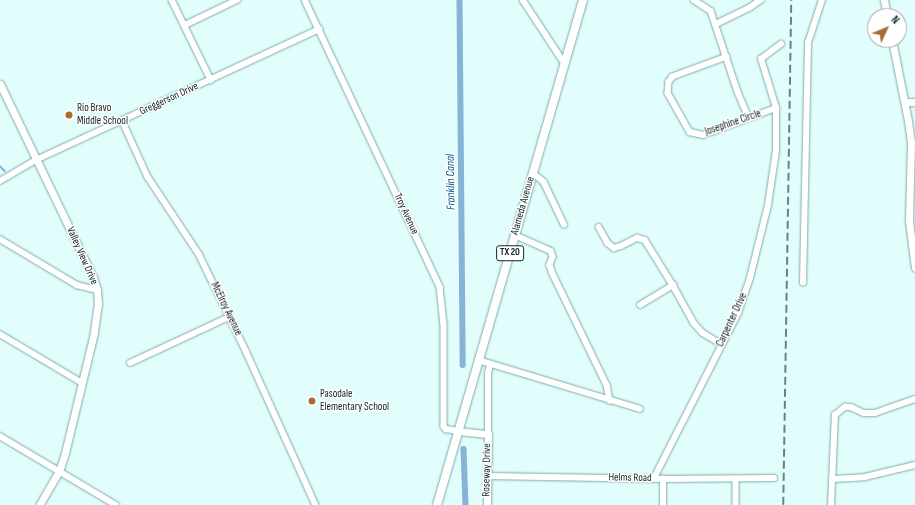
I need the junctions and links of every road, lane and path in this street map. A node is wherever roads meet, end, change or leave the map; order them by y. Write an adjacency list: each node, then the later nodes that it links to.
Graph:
1 (172, 0): 10 (street)
2 (237, 0): 10 (street)
3 (305, 0): 11 (street, Troy Avenue)
4 (523, 0): 15 (street)
5 (583, 0): 15 (main road, Alameda Avenue / TX 20)
6 (694, 0): 9 (street)
7 (761, 0): 9 (street)
8 (822, 0): 32 (street)
9 (716, 24): 14 (street)
10 (185, 25): 16 (street)
11 (319, 29): 16 (street, Greggerson Drive); 46 (street, Troy Avenue)
12 (781, 44): 20 (street, Carpenter Drive)
13 (894, 48): 18 (street)
14 (727, 57): 21 (street); 21 (street, Josephine Circle)
15 (565, 64): 24 (main road, Alameda Avenue / TX 20)
16 (210, 80): 22 (street, Greggerson Drive)
17 (0, 84): 23 (street, Valley View Drive)
18 (905, 102): 19 (street); 28 (street)
19 (915, 102)
20 (776, 108): 21 (street, Josephine Circle); 38 (street, Carpenter Drive)
21 (749, 118)
22 (122, 120): 23 (street, Greggerson Drive); 36 (street, McElroy Avenue)
23 (36, 160): 25 (street, Greggerson Drive); 34 (street, Valley View Drive)
24 (533, 173): 26 (street); 29 (main road, Alameda Avenue / TX 20)
25 (0, 180)
26 (564, 224)
27 (599, 227): 33 (street)
28 (913, 234): 31 (street)
29 (515, 235): 39 (main road, Alameda Avenue / TX 20); 44 (street)
30 (0, 239): 34 (street)
31 (915, 268)
32 (803, 283)
33 (673, 285): 35 (street); 38 (street)
34 (97, 290): 42 (street, Valley View Drive)
35 (640, 305)
36 (229, 317): 40 (street); 57 (street, McElroy Avenue)
37 (0, 334): 42 (street)
38 (721, 344): 52 (street, Carpenter Drive)
39 (478, 360): 41 (street); 46 (main road, Alameda Avenue / TX 20)
40 (130, 363)
41 (490, 365): 44 (street); 47 (street, Roseway Drive)
42 (81, 382): 50 (street, Valley View Drive)
43 (915, 399): 56 (street)
44 (610, 401): 45 (street)
45 (640, 409)
46 (458, 431): 47 (street, Roseway Drive); 61 (main road, Alameda Avenue / TX 20)
47 (488, 434): 51 (street, Roseway Drive)
48 (0, 436): 50 (street)
49 (915, 465): 56 (street)
50 (59, 471): 58 (street, Valley View Drive); 59 (street)
51 (487, 476): 52 (street, Helms Road); 62 (street, Roseway Drive)
52 (654, 478): 55 (street, Helms Road)
53 (736, 478): 54 (street, Helms Road); 55 (street, Helms Road); 64 (street)
54 (774, 478)
55 (663, 479): 63 (street)
56 (832, 479): 65 (street)
57 (316, 504): 60 (street)
58 (39, 505)
59 (116, 505)
60 (308, 505)
61 (437, 505)
62 (487, 505)
63 (663, 505)
64 (736, 505)
65 (831, 505)

